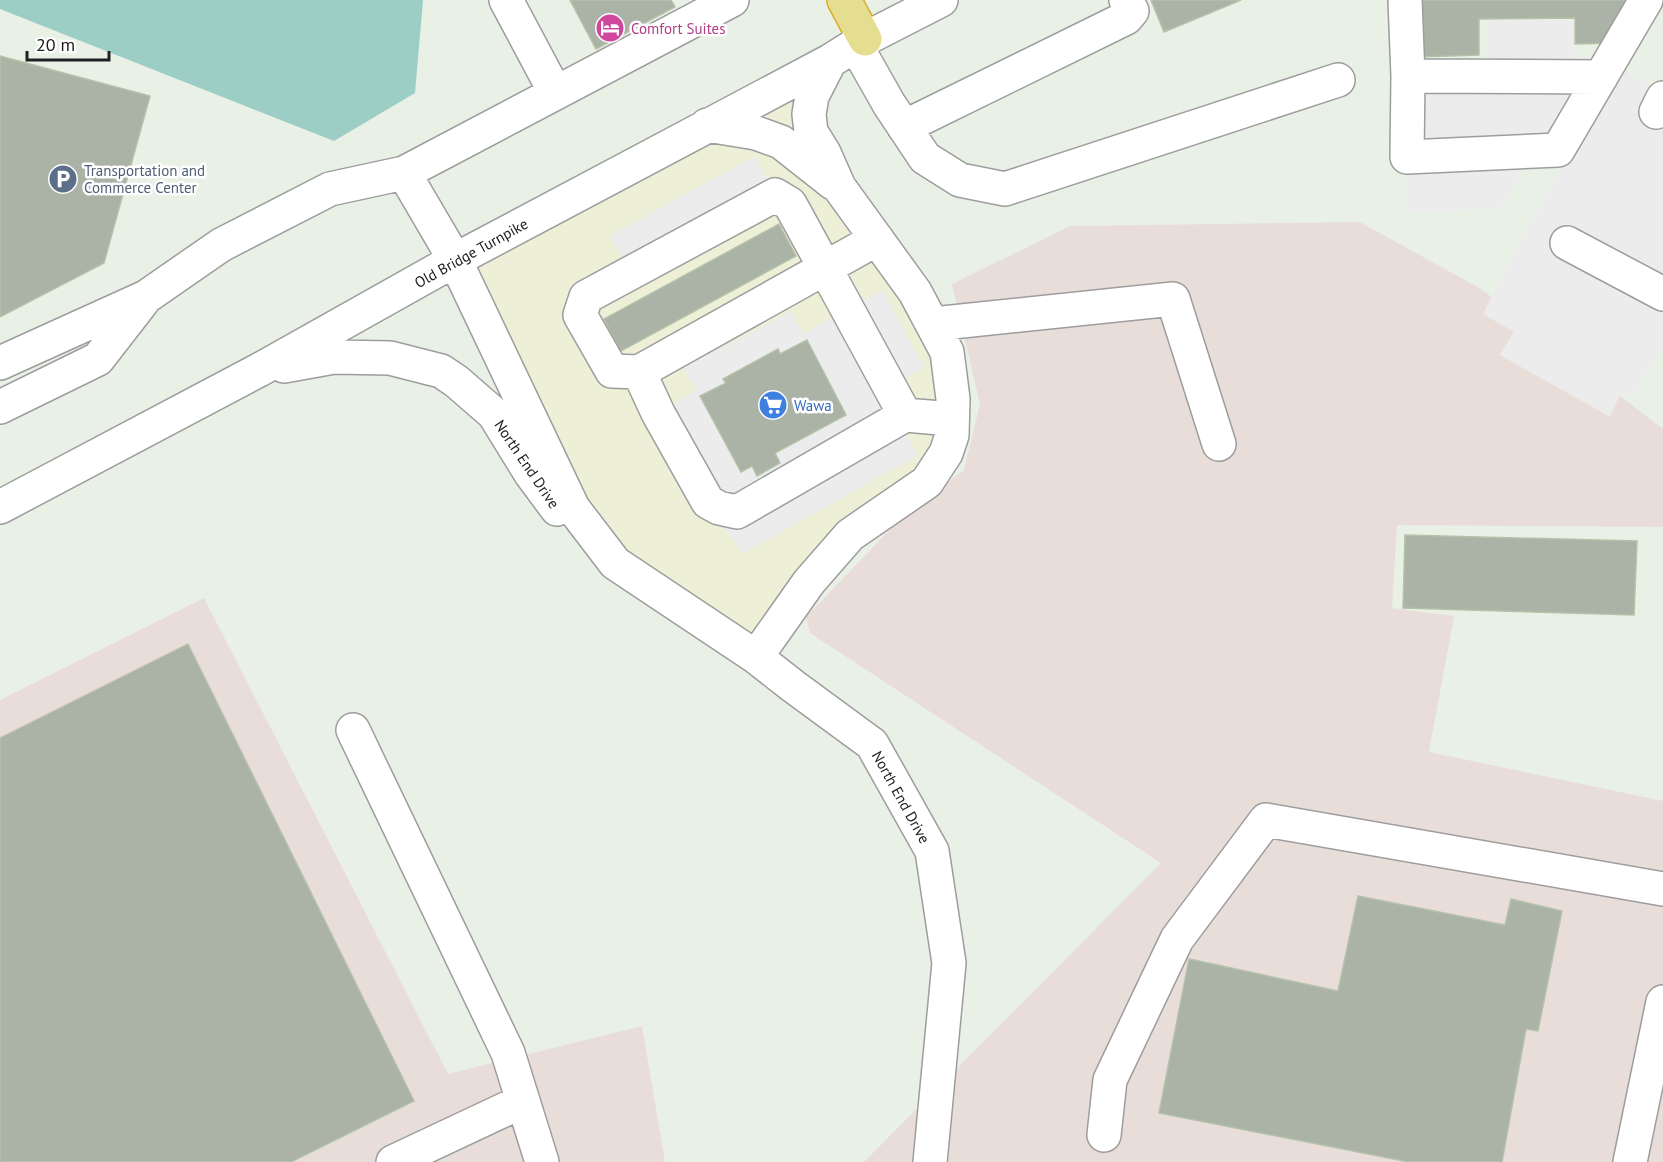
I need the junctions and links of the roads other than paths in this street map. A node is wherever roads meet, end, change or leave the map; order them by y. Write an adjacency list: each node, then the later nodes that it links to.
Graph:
1 (506, 0): 12 (street)
2 (732, 0): 12 (street)
3 (844, 0): 8 (highway)
4 (942, 0): 8 (street, Old Bridge Turnpike)
5 (1126, 0): 14 (street)
6 (1405, 0): 9 (street)
7 (1646, 0): 10 (street)
8 (850, 48): 13 (street, Old Bridge Turnpike); 14 (street); 16 (street)
9 (1408, 76): 10 (street); 10 (street)
10 (1601, 77)
11 (1338, 80): 14 (street)
12 (555, 92): 15 (street)
13 (707, 125): 16 (street); 19 (street, Old Bridge Turnpike)
14 (904, 127)
15 (404, 173): 19 (street, North End Drive); 22 (street)
16 (839, 187): 17 (street)
17 (877, 239): 20 (street); 23 (street)
18 (1567, 243): 21 (street)
19 (455, 260): 25 (street, Old Bridge Turnpike); 32 (street, North End Drive)
20 (825, 268): 26 (street); 26 (street); 28 (street)
21 (1663, 294)
22 (146, 297): 24 (street); 27 (street)
23 (933, 324): 29 (street); 30 (street)
24 (0, 363)
25 (259, 370): 31 (street, Old Bridge Turnpike); 32 (street, North End Drive)
26 (639, 372): 28 (street)
27 (0, 407)
28 (905, 415): 29 (street)
29 (952, 419): 33 (street)
30 (1219, 444)
31 (0, 507)
32 (615, 562): 33 (street, North End Drive)
33 (756, 657): 41 (street, North End Drive)
34 (353, 730): 37 (street)
35 (1663, 889): 38 (street)
36 (1663, 1002): 42 (street)
37 (523, 1101): 39 (street); 40 (street)
38 (1104, 1135)
39 (393, 1162)
40 (542, 1162)
41 (930, 1162)
42 (1630, 1162)

